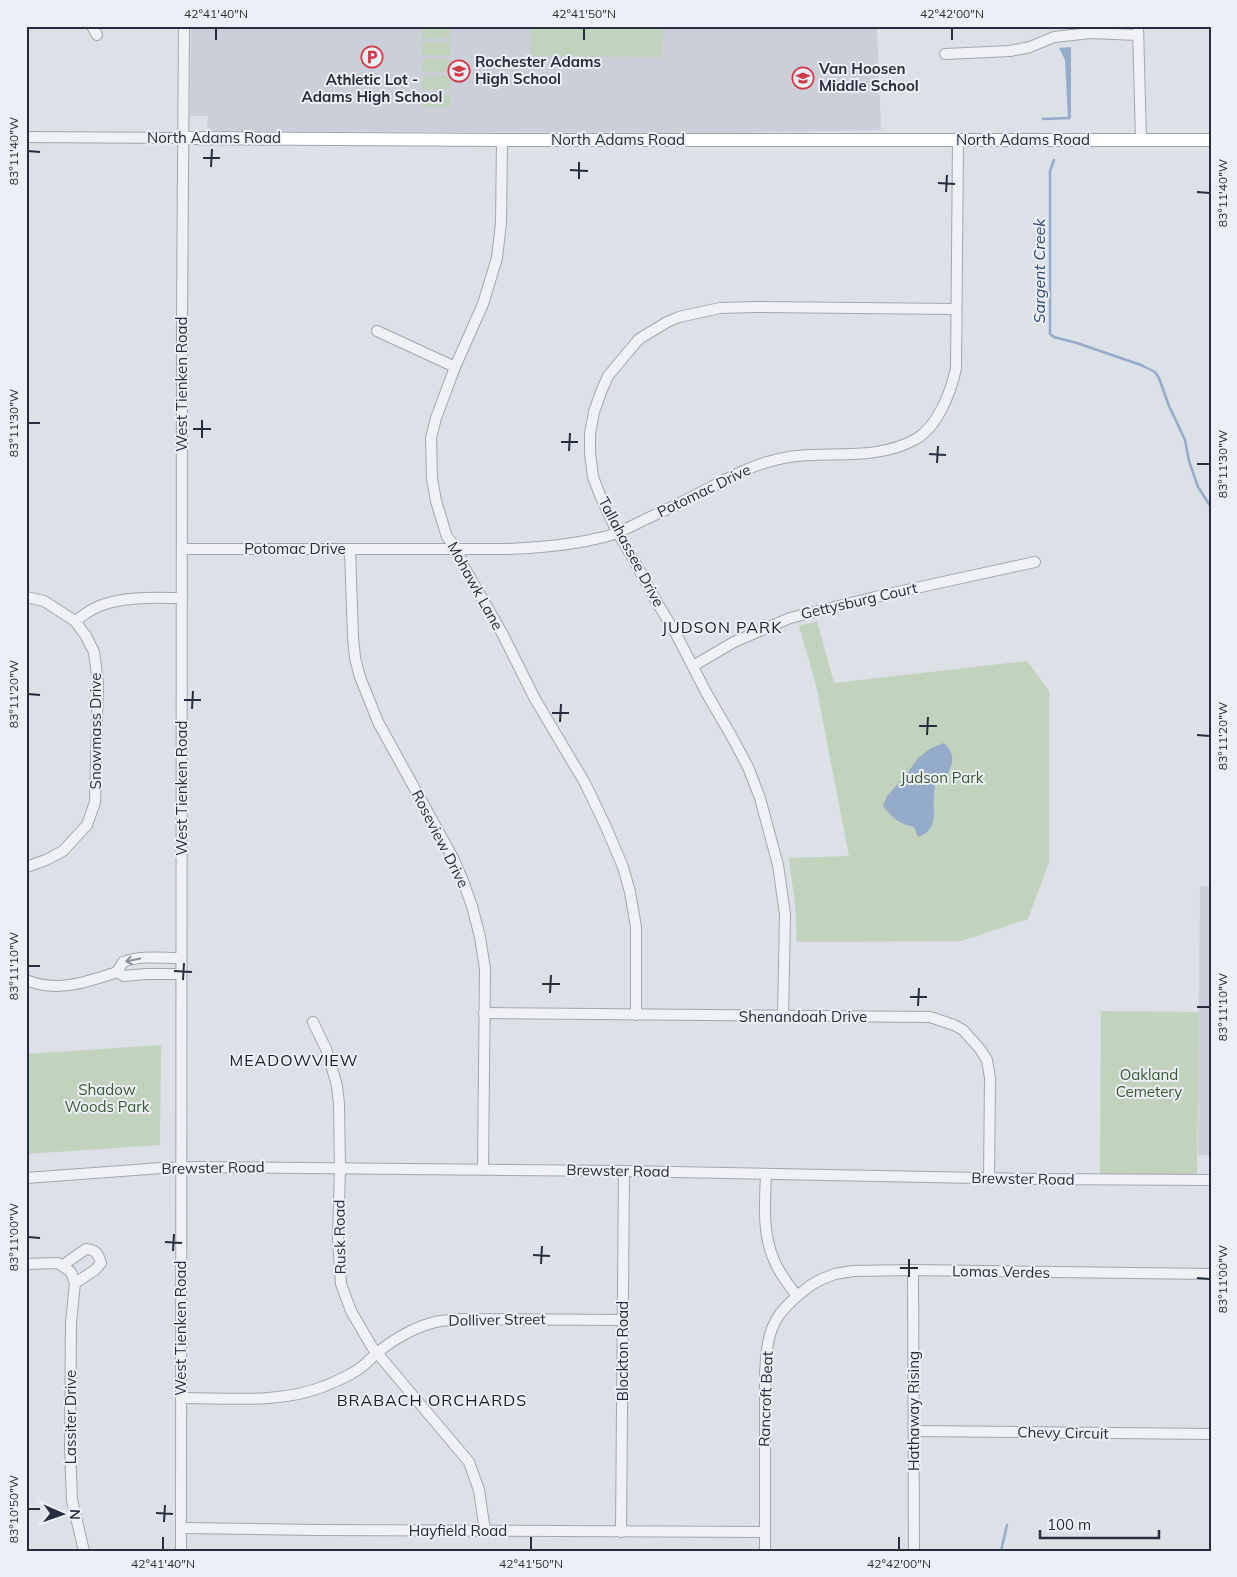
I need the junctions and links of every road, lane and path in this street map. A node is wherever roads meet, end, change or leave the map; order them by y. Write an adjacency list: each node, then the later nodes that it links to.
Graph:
1 (184, 26): 5 (street, West Tienken Road)
2 (1138, 31): 3 (street); 8 (street)
3 (945, 54)
4 (26, 137): 5 (street, North Adams Road)
5 (183, 138): 6 (main road, North Adams Road); 14 (street, West Tienken Road)
6 (502, 140): 7 (main road, North Adams Road); 12 (street, Mohawk Lane)
7 (958, 140): 8 (main road, North Adams Road); 10 (street, Potomac Drive)
8 (1141, 140): 9 (main road, North Adams Road)
9 (1211, 140)
10 (956, 308): 13 (street, Potomac Drive); 13 (street, Tallahassee Drive)
11 (377, 331): 12 (street)
12 (455, 367): 15 (street, Mohawk Lane)
13 (617, 532): 15 (street, Potomac Drive); 21 (street, Tallahassee Drive)
14 (182, 549): 16 (street, Potomac Drive); 19 (street, West Tienken Road)
15 (457, 549): 16 (street, Potomac Drive); 28 (street, Mohawk Lane)
16 (350, 550): 27 (street, Roseview Drive)
17 (1035, 562): 21 (street, Gettysburg Court)
18 (26, 597): 20 (street, Snowmass Drive)
19 (182, 598): 20 (street); 23 (street, West Tienken Road)
20 (75, 621): 22 (street, Snowmass Drive)
21 (693, 666): 29 (street, Tallahassee Drive)
22 (26, 867)
23 (181, 958): 24 (street, one-way to 24); 25 (street, West Tienken Road)
24 (117, 972): 25 (street); 26 (street)
25 (181, 974): 31 (street, West Tienken Road)
26 (26, 980)
27 (484, 1013): 28 (street, Shenandoah Drive); 33 (street, Roseview Drive)
28 (636, 1015): 29 (street, Shenandoah Drive)
29 (783, 1017): 37 (street, Shenandoah Drive)
30 (313, 1022): 32 (street, Rusk Road)
31 (181, 1168): 32 (street, Brewster Road); 36 (street, Brewster Road); 47 (street, West Tienken Road)
32 (340, 1168): 33 (street, Brewster Road); 46 (street, Rusk Road)
33 (483, 1169): 34 (street, Brewster Road)
34 (624, 1171): 35 (street, Brewster Road); 45 (street, Blockton Road)
35 (766, 1174): 37 (street, Brewster Road); 44 (street)
36 (26, 1178)
37 (989, 1178): 38 (street, Brewster Road)
38 (1211, 1180)
39 (26, 1264): 40 (street)
40 (63, 1265): 43 (street); 43 (street)
41 (913, 1270): 42 (street, Lomas Verdes); 44 (street, Lomas Verdes); 48 (street, Hathaway Rising)
42 (1211, 1274)
43 (75, 1283): 54 (street, Lassiter Drive)
44 (797, 1296): 53 (street, Rancroft Beat)
45 (623, 1320): 46 (street, Dolliver Street); 52 (street, Blockton Road)
46 (377, 1353): 47 (street, Dolliver Street); 51 (street, Rusk Road)
47 (181, 1398): 50 (street, West Tienken Road)
48 (914, 1431): 49 (street, Chevy Circuit); 57 (street, Hathaway Rising)
49 (1211, 1434)
50 (181, 1528): 51 (street, Hayfield Road); 55 (street, West Tienken Road)
51 (485, 1531): 52 (street, Hayfield Road)
52 (621, 1532): 53 (street, Hayfield Road)
53 (765, 1532): 56 (street, Rancroft Beat)
54 (84, 1551)
55 (181, 1551)
56 (765, 1551)
57 (914, 1551)

